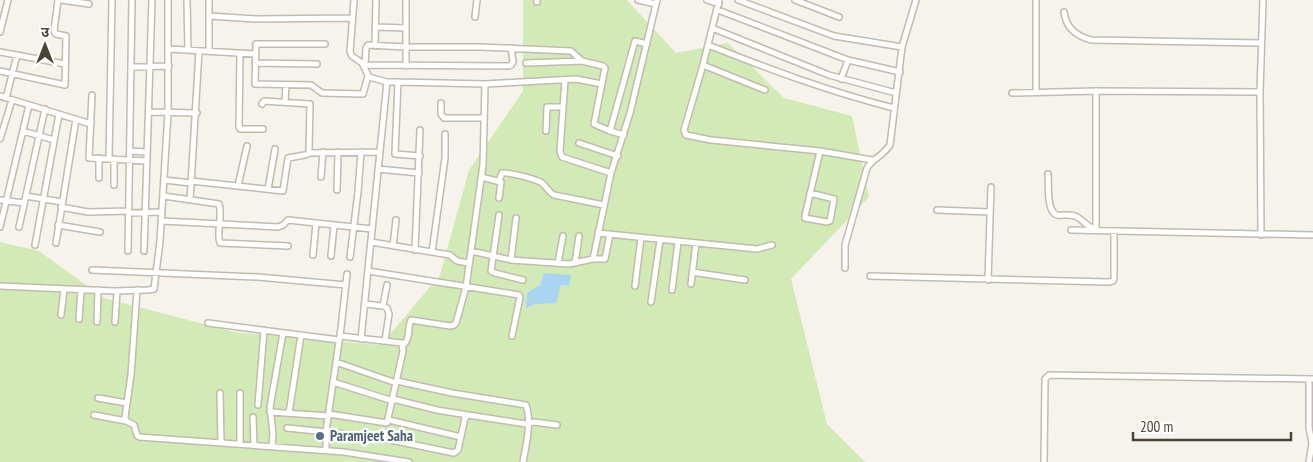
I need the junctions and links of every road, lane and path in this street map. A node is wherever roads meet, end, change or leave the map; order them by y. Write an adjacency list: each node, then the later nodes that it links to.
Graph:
1 (8, 0): 31 (street)
2 (59, 0): 21 (street); 52 (street)
3 (112, 0): 118 (street)
4 (132, 0): 58 (street)
5 (152, 0): 59 (street)
6 (168, 0): 40 (street)
7 (187, 0): 41 (street)
8 (209, 0): 24 (street)
9 (354, 0): 27 (street)
10 (376, 0): 28 (street)
11 (406, 0): 29 (street)
12 (477, 0): 25 (street)
13 (641, 0): 20 (street)
14 (707, 0): 22 (street)
15 (738, 0): 38 (street)
16 (796, 0): 26 (street)
17 (916, 0): 38 (street)
18 (1036, 0): 73 (street)
19 (1263, 0): 32 (street)
20 (656, 2): 34 (street)
21 (89, 4)
22 (719, 5): 30 (street); 48 (street)
23 (1064, 12): 32 (street)
24 (209, 16): 27 (street); 43 (street)
25 (475, 17)
26 (839, 17)
27 (352, 18): 54 (street)
28 (375, 27): 29 (street); 35 (street)
29 (406, 28): 37 (street)
30 (712, 28): 36 (street); 64 (street)
31 (0, 29)
32 (1262, 42): 74 (street)
33 (325, 44): 46 (street)
34 (648, 44): 98 (street); 100 (street)
35 (375, 46): 37 (street); 54 (street)
36 (708, 46): 55 (street); 85 (street)
37 (406, 47): 39 (street); 57 (street)
38 (902, 47): 61 (street)
39 (511, 48): 49 (street); 57 (street)
40 (169, 49): 41 (street); 56 (street)
41 (188, 50): 42 (street)
42 (199, 51): 43 (street); 90 (street)
43 (209, 51): 45 (street)
44 (0, 52): 47 (street)
45 (240, 53): 46 (street); 94 (street)
46 (255, 54): 50 (street)
47 (17, 55): 52 (street); 62 (street)
48 (848, 60): 61 (street); 64 (street)
49 (583, 61): 51 (street); 69 (street)
50 (256, 63): 53 (street); 70 (street)
51 (526, 63)
52 (65, 64): 62 (street)
53 (317, 64)
54 (364, 65): 57 (street); 63 (street)
55 (703, 65): 71 (street); 108 (street)
56 (169, 66): 59 (street); 88 (street)
57 (406, 66)
58 (131, 67): 59 (street); 107 (street)
59 (150, 67): 87 (street)
60 (0, 71): 62 (street)
61 (900, 72): 75 (street)
62 (13, 74): 78 (street)
63 (368, 76): 66 (street); 70 (street)
64 (841, 79): 75 (street)
65 (565, 80): 68 (street); 69 (street); 84 (street)
66 (387, 82): 67 (street); 113 (street)
67 (398, 82): 68 (street); 115 (street)
68 (486, 84): 91 (street)
69 (602, 84): 98 (street)
70 (286, 86): 80 (street)
71 (765, 90)
72 (1096, 91): 73 (street); 74 (street); 164 (street)
73 (1036, 92): 76 (street)
74 (1260, 92): 170 (street)
75 (896, 93): 85 (street)
76 (1012, 93)
77 (92, 95): 93 (street)
78 (3, 97): 79 (street)
79 (12, 100): 83 (street); 102 (street)
80 (286, 102): 82 (street); 114 (street)
81 (441, 103): 91 (street)
82 (262, 104)
83 (29, 105): 86 (street); 96 (street)
84 (563, 107): 97 (street); 124 (street)
85 (894, 108): 120 (street)
86 (45, 110): 89 (street); 101 (street)
87 (149, 112): 88 (street); 109 (street)
88 (168, 113): 90 (street); 129 (street)
89 (59, 114): 92 (street); 103 (street)
90 (196, 114): 131 (street)
91 (484, 118): 127 (street)
92 (76, 119): 93 (street); 145 (street)
93 (91, 124): 117 (street)
94 (263, 129)
95 (420, 130): 115 (street)
96 (23, 131): 101 (street); 143 (street)
97 (546, 131)
98 (610, 131): 100 (street)
99 (445, 134): 188 (street)
100 (624, 135): 116 (street)
101 (39, 136): 103 (street); 138 (street)
102 (0, 139)
103 (54, 140): 141 (street)
104 (579, 143): 116 (street)
105 (247, 146): 133 (street)
106 (275, 149): 135 (street)
107 (130, 151): 109 (street); 119 (street)
108 (820, 151): 120 (street); 137 (street)
109 (148, 152): 121 (street)
110 (323, 152): 111 (street); 114 (street); 126 (street)
111 (338, 152): 112 (street); 136 (street)
112 (361, 152): 113 (street); 162 (street)
113 (379, 152): 122 (street)
114 (310, 153): 135 (street)
115 (420, 156): 123 (street)
116 (618, 156): 124 (street)
117 (99, 158): 118 (street); 128 (street)
118 (111, 159): 119 (street); 132 (street)
119 (130, 160): 121 (street); 148 (street)
120 (872, 160): 198 (street)
121 (147, 161): 149 (street)
122 (378, 170): 123 (street); 163 (street)
123 (419, 173): 184 (street)
124 (612, 173): 146 (street)
125 (1048, 174): 164 (street)
126 (322, 177)
127 (481, 177): 130 (street); 187 (street)
128 (99, 178)
129 (164, 180): 131 (street); 139 (street)
130 (500, 181): 140 (street); 146 (street)
131 (191, 182): 133 (street); 142 (street)
132 (114, 185)
133 (238, 186): 135 (street)
134 (991, 188): 151 (street)
135 (268, 190)
136 (337, 190)
137 (810, 193): 137 (street)
138 (26, 196): 141 (street); 144 (street)
139 (164, 196): 142 (street); 150 (street)
140 (499, 198)
141 (43, 199): 145 (street); 180 (street)
142 (190, 200): 157 (street)
143 (3, 201): 144 (street); 160 (street)
144 (24, 203): 161 (street)
145 (61, 205): 148 (street); 158 (street)
146 (604, 205): 168 (street)
147 (937, 210): 151 (street)
148 (129, 212): 149 (street); 185 (street)
149 (146, 212): 150 (street); 186 (street)
150 (162, 212): 154 (street)
151 (990, 212): 207 (street)
152 (500, 215): 191 (street)
153 (516, 218): 194 (street)
154 (162, 220): 157 (street); 201 (street)
155 (396, 220): 183 (street)
156 (316, 223): 157 (street); 159 (street); 189 (street)
157 (220, 224): 182 (street)
158 (58, 225): 167 (street); 178 (street)
159 (334, 225): 162 (street); 190 (street)
160 (0, 227)
161 (19, 227)
162 (354, 228): 163 (street); 192 (street)
163 (372, 229): 176 (street)
164 (1096, 229): 165 (street); 166 (street)
165 (1071, 230)
166 (1114, 231): 170 (street); 207 (street)
167 (100, 232)
168 (598, 233): 169 (street); 193 (street)
169 (610, 234): 174 (street); 193 (street)
170 (1261, 235): 171 (street)
171 (1313, 235)
172 (563, 236): 196 (street)
173 (580, 236): 197 (street)
174 (641, 238): 175 (street); 212 (street)
175 (660, 240): 177 (street); 220 (street)
176 (371, 242): 183 (street); 200 (street)
177 (678, 242): 179 (street); 219 (street)
178 (56, 244)
179 (696, 244): 181 (street); 202 (street)
180 (35, 245)
181 (772, 245)
182 (288, 246)
183 (394, 246): 184 (street)
184 (415, 250): 188 (street)
185 (128, 251)
186 (144, 251)
187 (471, 251): 191 (street); 195 (street)
188 (432, 252): 195 (street)
189 (313, 255)
190 (331, 256)
191 (492, 256): 194 (street); 205 (street)
192 (350, 257)
193 (593, 259): 197 (street)
194 (511, 260): 196 (street)
195 (469, 263): 213 (street)
196 (558, 263): 197 (street)
197 (575, 263)
198 (845, 268)
199 (92, 270): 201 (street)
200 (368, 271): 213 (street); 221 (street)
201 (156, 272): 208 (street); 218 (street)
202 (692, 272): 206 (street); 209 (street)
203 (346, 274): 208 (street)
204 (870, 276): 207 (street)
205 (523, 280)
206 (746, 280)
207 (988, 280)
208 (346, 284): 232 (street)
209 (691, 284)
210 (387, 285): 222 (street)
211 (0, 286): 214 (street)
212 (635, 286)
213 (466, 287): 231 (street); 235 (street)
214 (64, 289): 215 (street); 223 (street)
215 (81, 290): 216 (street); 224 (street)
216 (98, 290): 217 (street); 225 (street)
217 (117, 290): 218 (street); 226 (street)
218 (137, 290): 244 (street)
219 (672, 290)
220 (651, 302)
221 (365, 304): 222 (street); 233 (street)
222 (383, 306): 234 (street)
223 (62, 315)
224 (78, 320)
225 (97, 322)
226 (115, 322)
227 (208, 323): 228 (street)
228 (264, 330): 229 (street); 245 (street)
229 (283, 333): 230 (street); 246 (street)
230 (302, 335): 232 (street); 247 (street)
231 (512, 336)
232 (340, 338): 233 (street); 236 (street)
233 (361, 339): 234 (street)
234 (385, 341): 235 (street)
235 (403, 345): 239 (street)
236 (336, 362): 238 (street); 239 (street)
237 (1311, 379): 266 (street); 267 (street)
238 (333, 382): 243 (street); 249 (street)
239 (397, 382): 243 (street); 254 (street)
240 (220, 393): 259 (street)
241 (240, 393): 260 (street)
242 (98, 398): 244 (street)
243 (393, 400): 250 (street); 252 (street)
244 (127, 403): 253 (street)
245 (258, 405)
246 (270, 412): 247 (street); 262 (street)
247 (289, 413): 249 (street)
248 (94, 415): 253 (street)
249 (329, 415): 252 (street); 257 (street)
250 (468, 415): 254 (street); 258 (street)
251 (253, 416): 261 (street)
252 (389, 420): 258 (street)
253 (126, 421): 259 (street)
254 (528, 424): 255 (street); 265 (street)
255 (557, 425)
256 (287, 428): 257 (street)
257 (326, 432): 258 (street); 263 (street)
258 (461, 437)
259 (221, 443): 260 (street)
260 (240, 444): 261 (street)
261 (254, 445): 262 (street)
262 (272, 447): 263 (street)
263 (326, 450): 264 (street)
264 (408, 462)
265 (523, 462)
266 (1044, 462)
267 (1309, 462)

